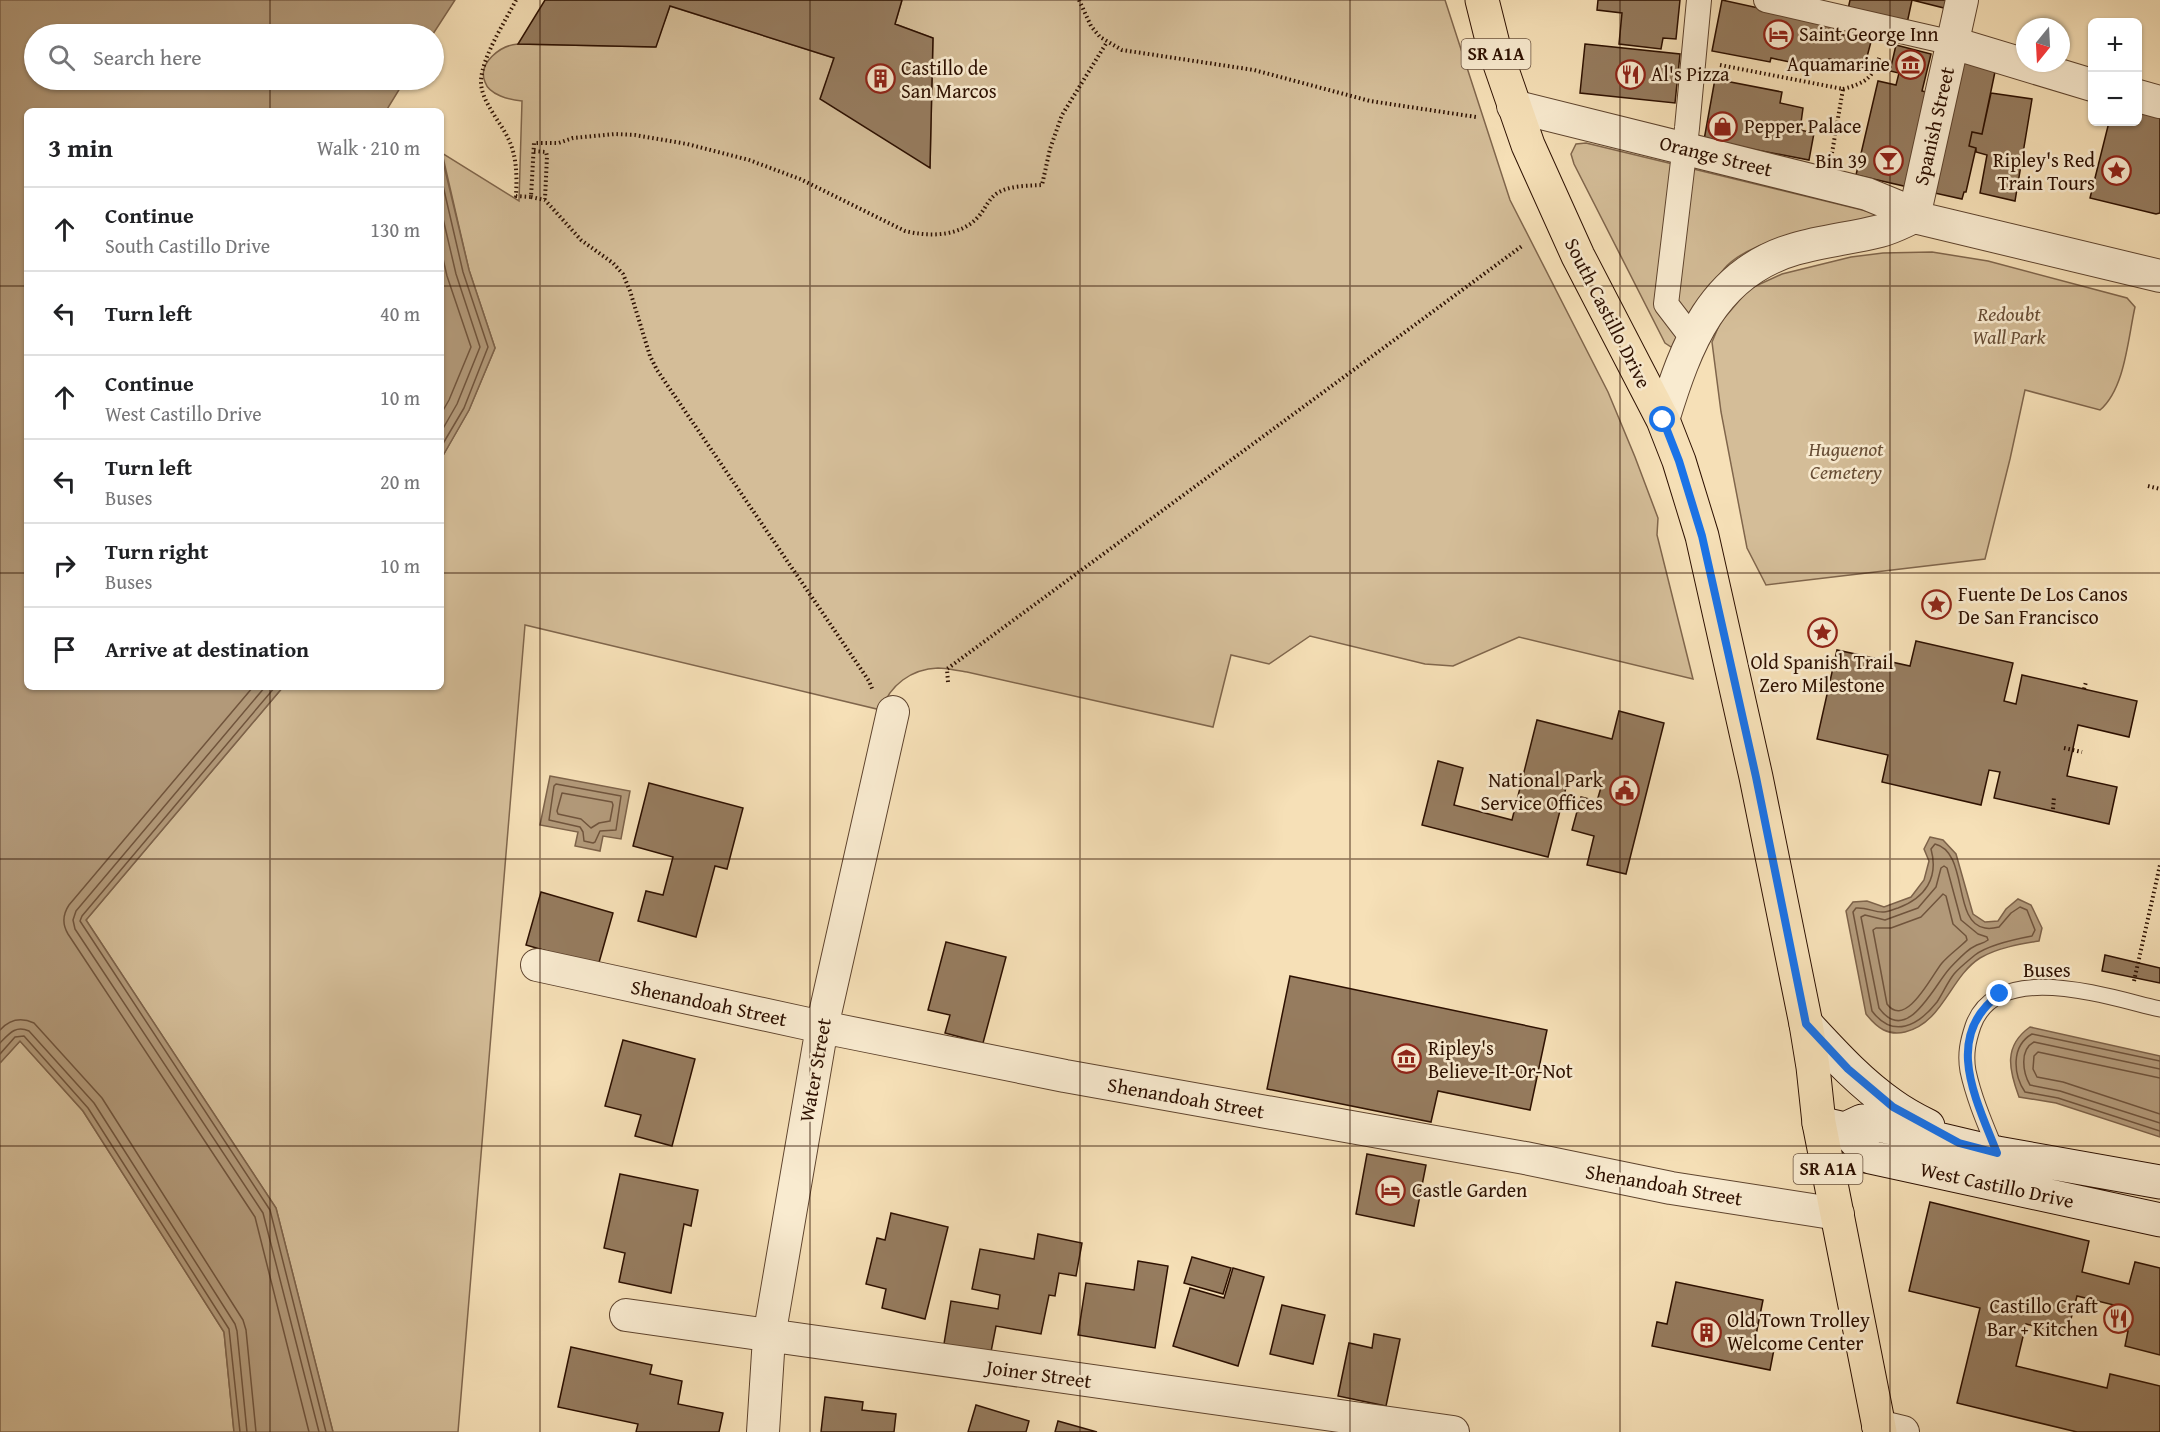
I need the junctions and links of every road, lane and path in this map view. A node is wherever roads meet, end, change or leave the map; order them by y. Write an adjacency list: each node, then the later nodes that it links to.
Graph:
1 (516, 0): 20 (path)
2 (1079, 0): 8 (path)
3 (1482, 0): 15 (main road, South Castillo Drive / SR A1A)
4 (1699, 0): 10 (street)
5 (1766, 0): 7 (street)
6 (1962, 0): 9 (street, Spanish Street)
7 (1887, 28): 9 (street); 12 (path)
8 (1107, 42): 16 (path); 18 (path)
9 (1953, 43): 11 (street); 22 (street, Spanish Street)
10 (1693, 59): 12 (path); 17 (street)
11 (2088, 83)
12 (1843, 89): 19 (path)
13 (2142, 97): 14 (street)
14 (2160, 102)
15 (1513, 106): 17 (street, Orange Street); 26 (main road, South Castillo Drive / SR A1A)
16 (1476, 117)
17 (1685, 148): 19 (street, Orange Street); 25 (street)
18 (534, 151): 20 (path); 21 (path)
19 (1826, 184): 22 (street, Orange Street)
20 (531, 197): 21 (path)
21 (545, 200): 32 (path)
22 (1914, 217): 24 (street, Orange Street); 25 (street)
23 (1522, 246): 29 (path)
24 (2160, 276)
25 (1692, 338): 26 (street)
26 (1663, 420): 41 (main road, South Castillo Drive / SR A1A)
27 (2148, 486): 28 (path)
28 (2160, 489)
29 (948, 682)
30 (2086, 682): 31 (path)
31 (2084, 689)
32 (891, 719): 42 (street, Water Street)
33 (2064, 748): 34 (path)
34 (2082, 752)
35 (2054, 797): 36 (path)
36 (2053, 809)
37 (2160, 865): 39 (path)
38 (537, 965): 42 (street, Shenandoah Street)
39 (2129, 1002): 40 (lane, Buses); 45 (lane, Buses)
40 (2160, 1009)
41 (1806, 1024): 43 (main road, South Castillo Drive / SR A1A); 44 (main road)
42 (822, 1027): 47 (street, Shenandoah Street); 50 (street, Water Street)
43 (1832, 1126): 44 (main road, West Castillo Drive); 47 (main road, SR A1A); 48 (main road, West Castillo Drive)
44 (1959, 1143): 45 (main road, West Castillo Drive)
45 (1997, 1153): 46 (main road, West Castillo Drive)
46 (2160, 1182)
47 (1838, 1214): 52 (main road, SR A1A)
48 (2160, 1220)
49 (626, 1315): 50 (street, Joiner Street)
50 (769, 1337): 51 (street, Joiner Street); 53 (street, Water Street)
51 (1280, 1420): 54 (street, Joiner Street)
52 (1887, 1430)
53 (763, 1432)
54 (1453, 1432)

